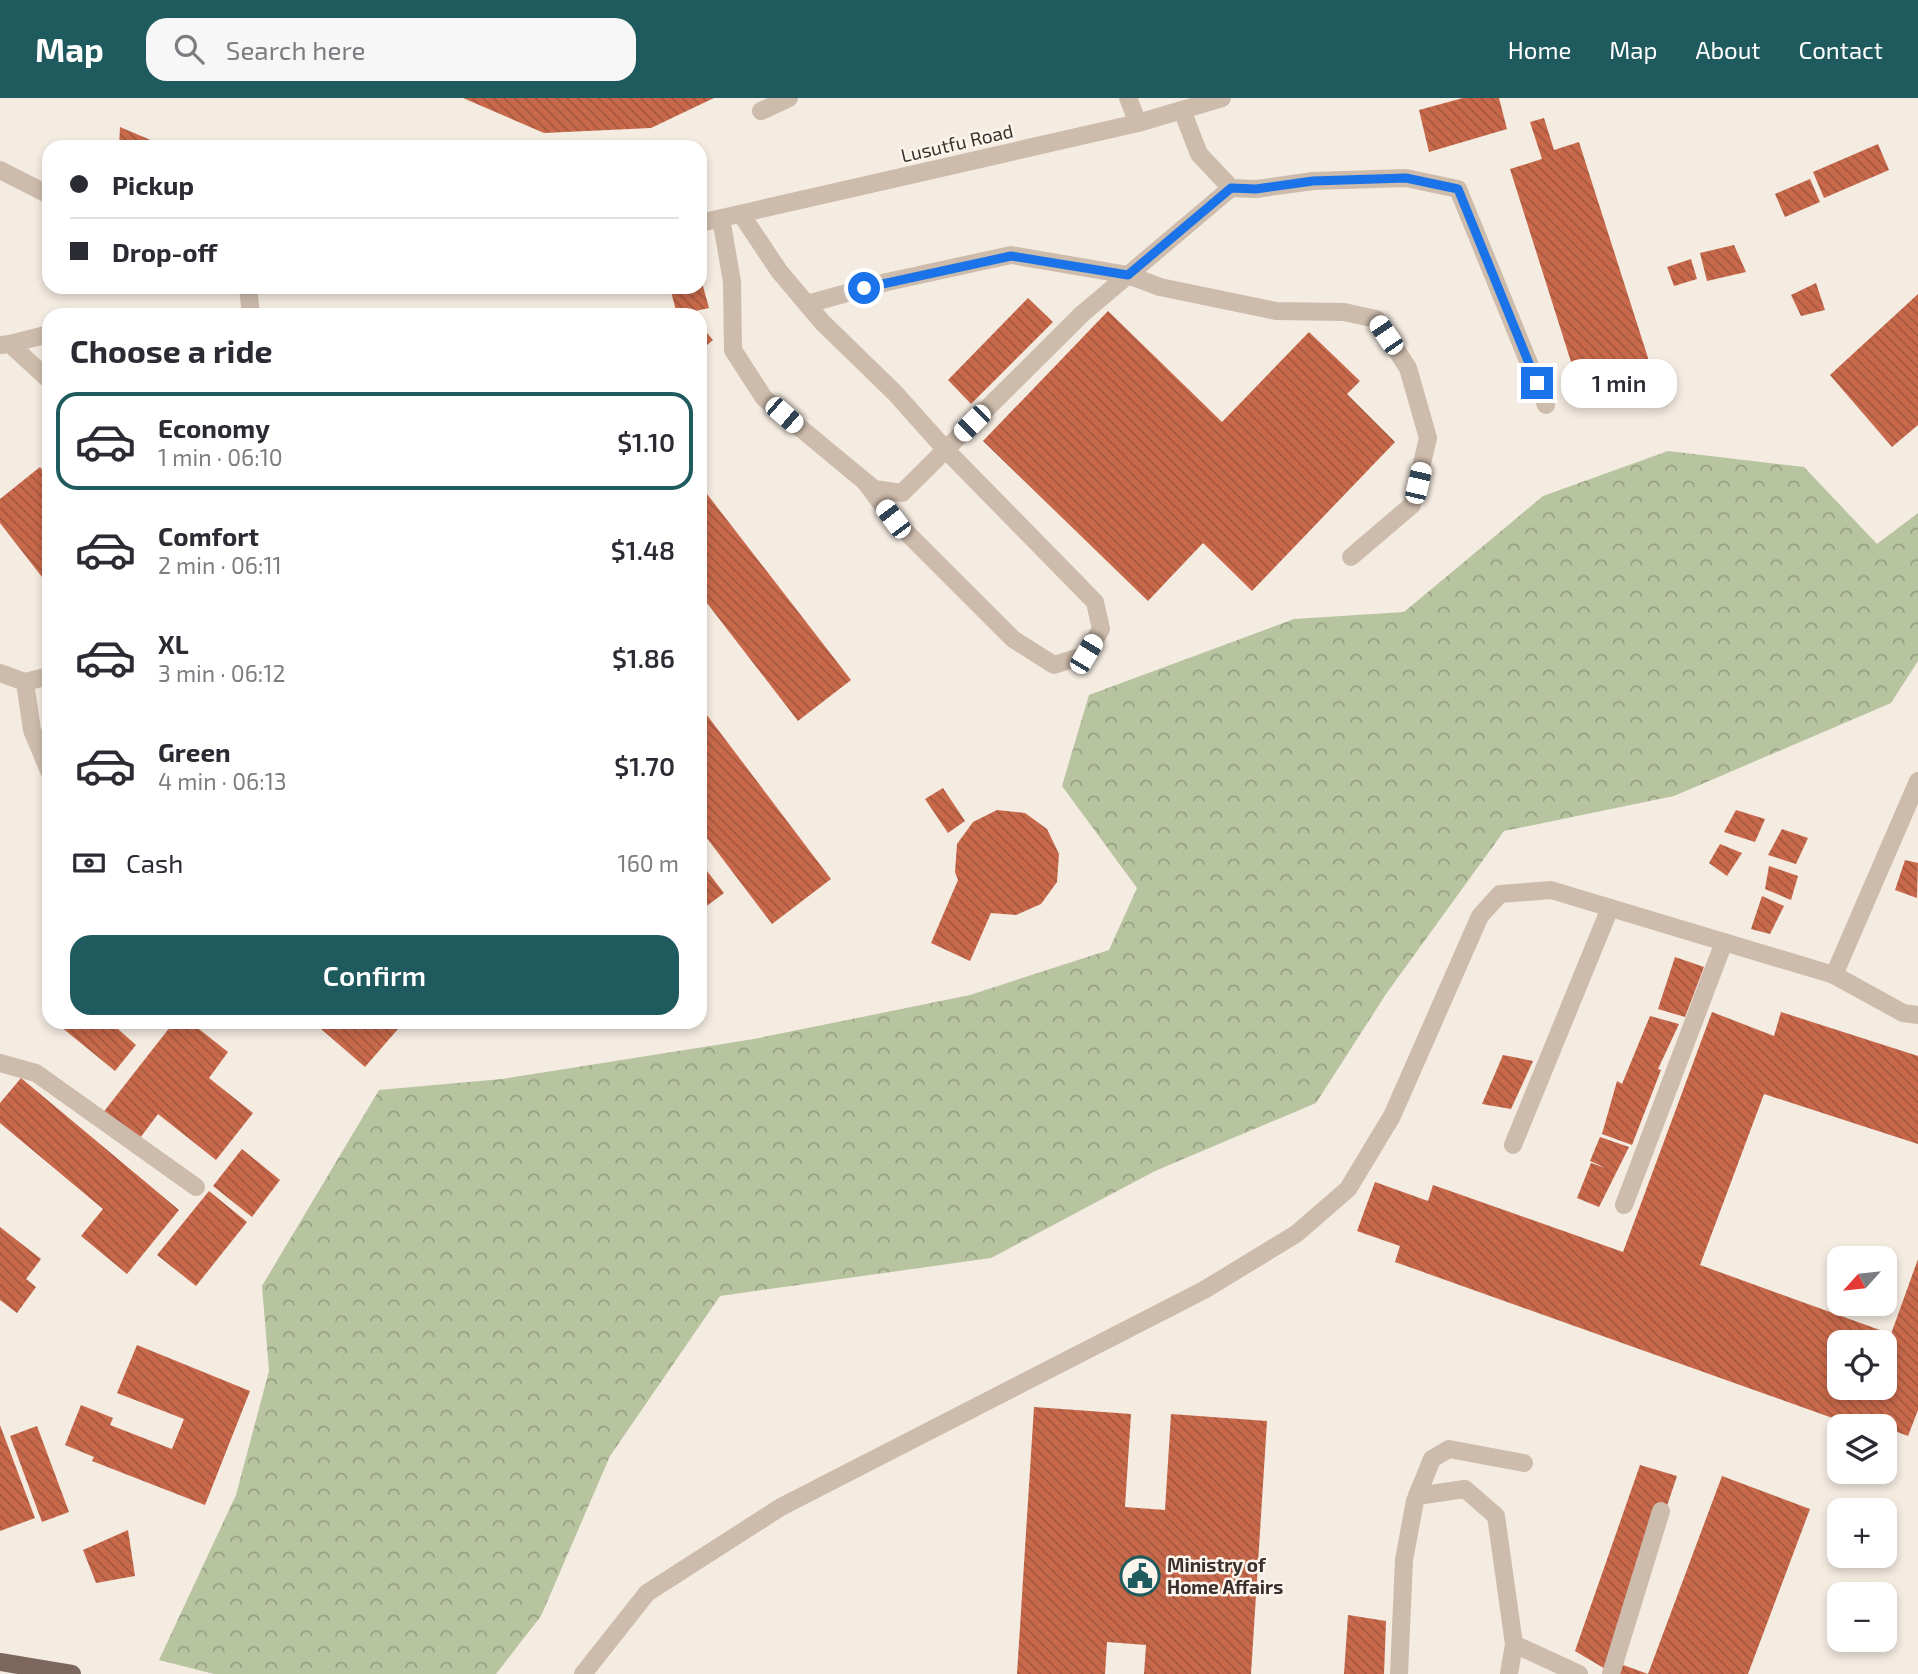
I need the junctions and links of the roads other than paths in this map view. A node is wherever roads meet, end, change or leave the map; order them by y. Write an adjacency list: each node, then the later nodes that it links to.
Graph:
1 (789, 98): 5 (street)
2 (1128, 98): 6 (street)
3 (1222, 98): 4 (street, Lusutfu Road)
4 (1182, 110): 6 (street, Lusutfu Road); 8 (street)
5 (761, 111)
6 (1139, 123): 10 (street, Lusutfu Road)
7 (0, 170): 9 (street)
8 (1231, 188): 13 (street); 18 (street)
9 (42, 191)
10 (741, 214): 11 (street, Lusutfu Road); 14 (street)
11 (721, 218): 12 (street, Lusutfu Road); 20 (street)
12 (707, 221)
13 (1128, 275): 14 (street); 19 (street); 21 (street)
14 (807, 304): 19 (street)
15 (42, 336): 16 (street)
16 (5, 345): 17 (street)
17 (42, 374)
18 (1546, 405)
19 (945, 449): 20 (street); 20 (street)
20 (866, 483)
21 (1350, 556)
22 (0, 673): 24 (street)
23 (42, 677): 24 (street)
24 (25, 681): 25 (street)
25 (42, 754)
26 (1918, 781): 29 (street)
27 (1610, 908): 28 (street); 32 (street); 41 (street)
28 (1724, 942): 29 (street); 34 (street)
29 (1834, 975): 30 (street)
30 (1918, 1015)
31 (0, 1063): 33 (street)
32 (1513, 1145)
33 (196, 1187)
34 (1624, 1205)
35 (1524, 1463): 36 (street)
36 (1417, 1496): 38 (street); 42 (street)
37 (1661, 1511): 45 (street)
38 (1514, 1644): 43 (street); 44 (street)
39 (0, 1662): 40 (main road)
40 (72, 1674)
41 (583, 1674)
42 (1399, 1674)
43 (1509, 1674)
44 (1579, 1674)
45 (1611, 1674)

